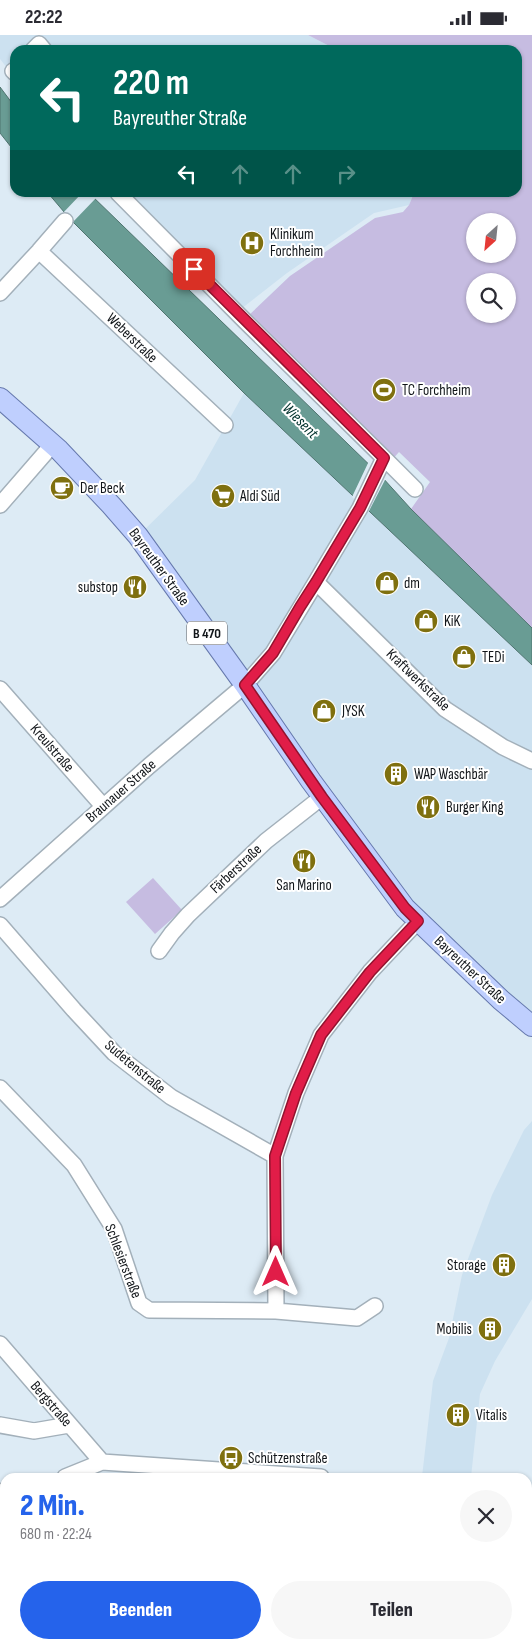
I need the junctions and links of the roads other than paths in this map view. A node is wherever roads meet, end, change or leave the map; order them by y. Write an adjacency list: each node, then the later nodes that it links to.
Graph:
1 (122, 197): 8 (street)
2 (65, 221): 3 (street)
3 (40, 251): 4 (street); 6 (street, Weberstraße)
4 (0, 293)
5 (0, 398): 7 (main road, Bayreuther Straße / B 470)
6 (225, 425)
7 (53, 444): 10 (street); 12 (main road, Bayreuther Straße / B 470)
8 (382, 463): 9 (street); 11 (street, Braunauer Straße)
9 (415, 489)
10 (0, 505)
11 (316, 582): 12 (street, Braunauer Straße); 14 (street, Kraftwerkstraße)
12 (245, 685): 15 (main road, Bayreuther Straße / B 470); 16 (street, Braunauer Straße)
13 (0, 689): 16 (street, Kreulstraße)
14 (532, 761)
15 (322, 797): 18 (main road, Bayreuther Straße / B 470); 20 (street, Färberstraße)
16 (103, 806): 17 (street, Braunauer Straße)
17 (0, 899)
18 (418, 921): 21 (main road, Bayreuther Straße / B 470); 23 (street)
19 (0, 925): 23 (street, Sudetenstraße)
20 (159, 951)
21 (530, 1019)
22 (0, 1088): 25 (street, Schlesierstraße)
23 (275, 1156): 25 (street)
24 (375, 1306): 25 (street, Schlesierstraße)
25 (276, 1311)
26 (0, 1344): 28 (street, Bergstraße)
27 (0, 1425): 28 (street)
28 (69, 1425): 29 (street, Bergstraße)
29 (102, 1462): 30 (street); 31 (street)
30 (75, 1473)
31 (249, 1473)

